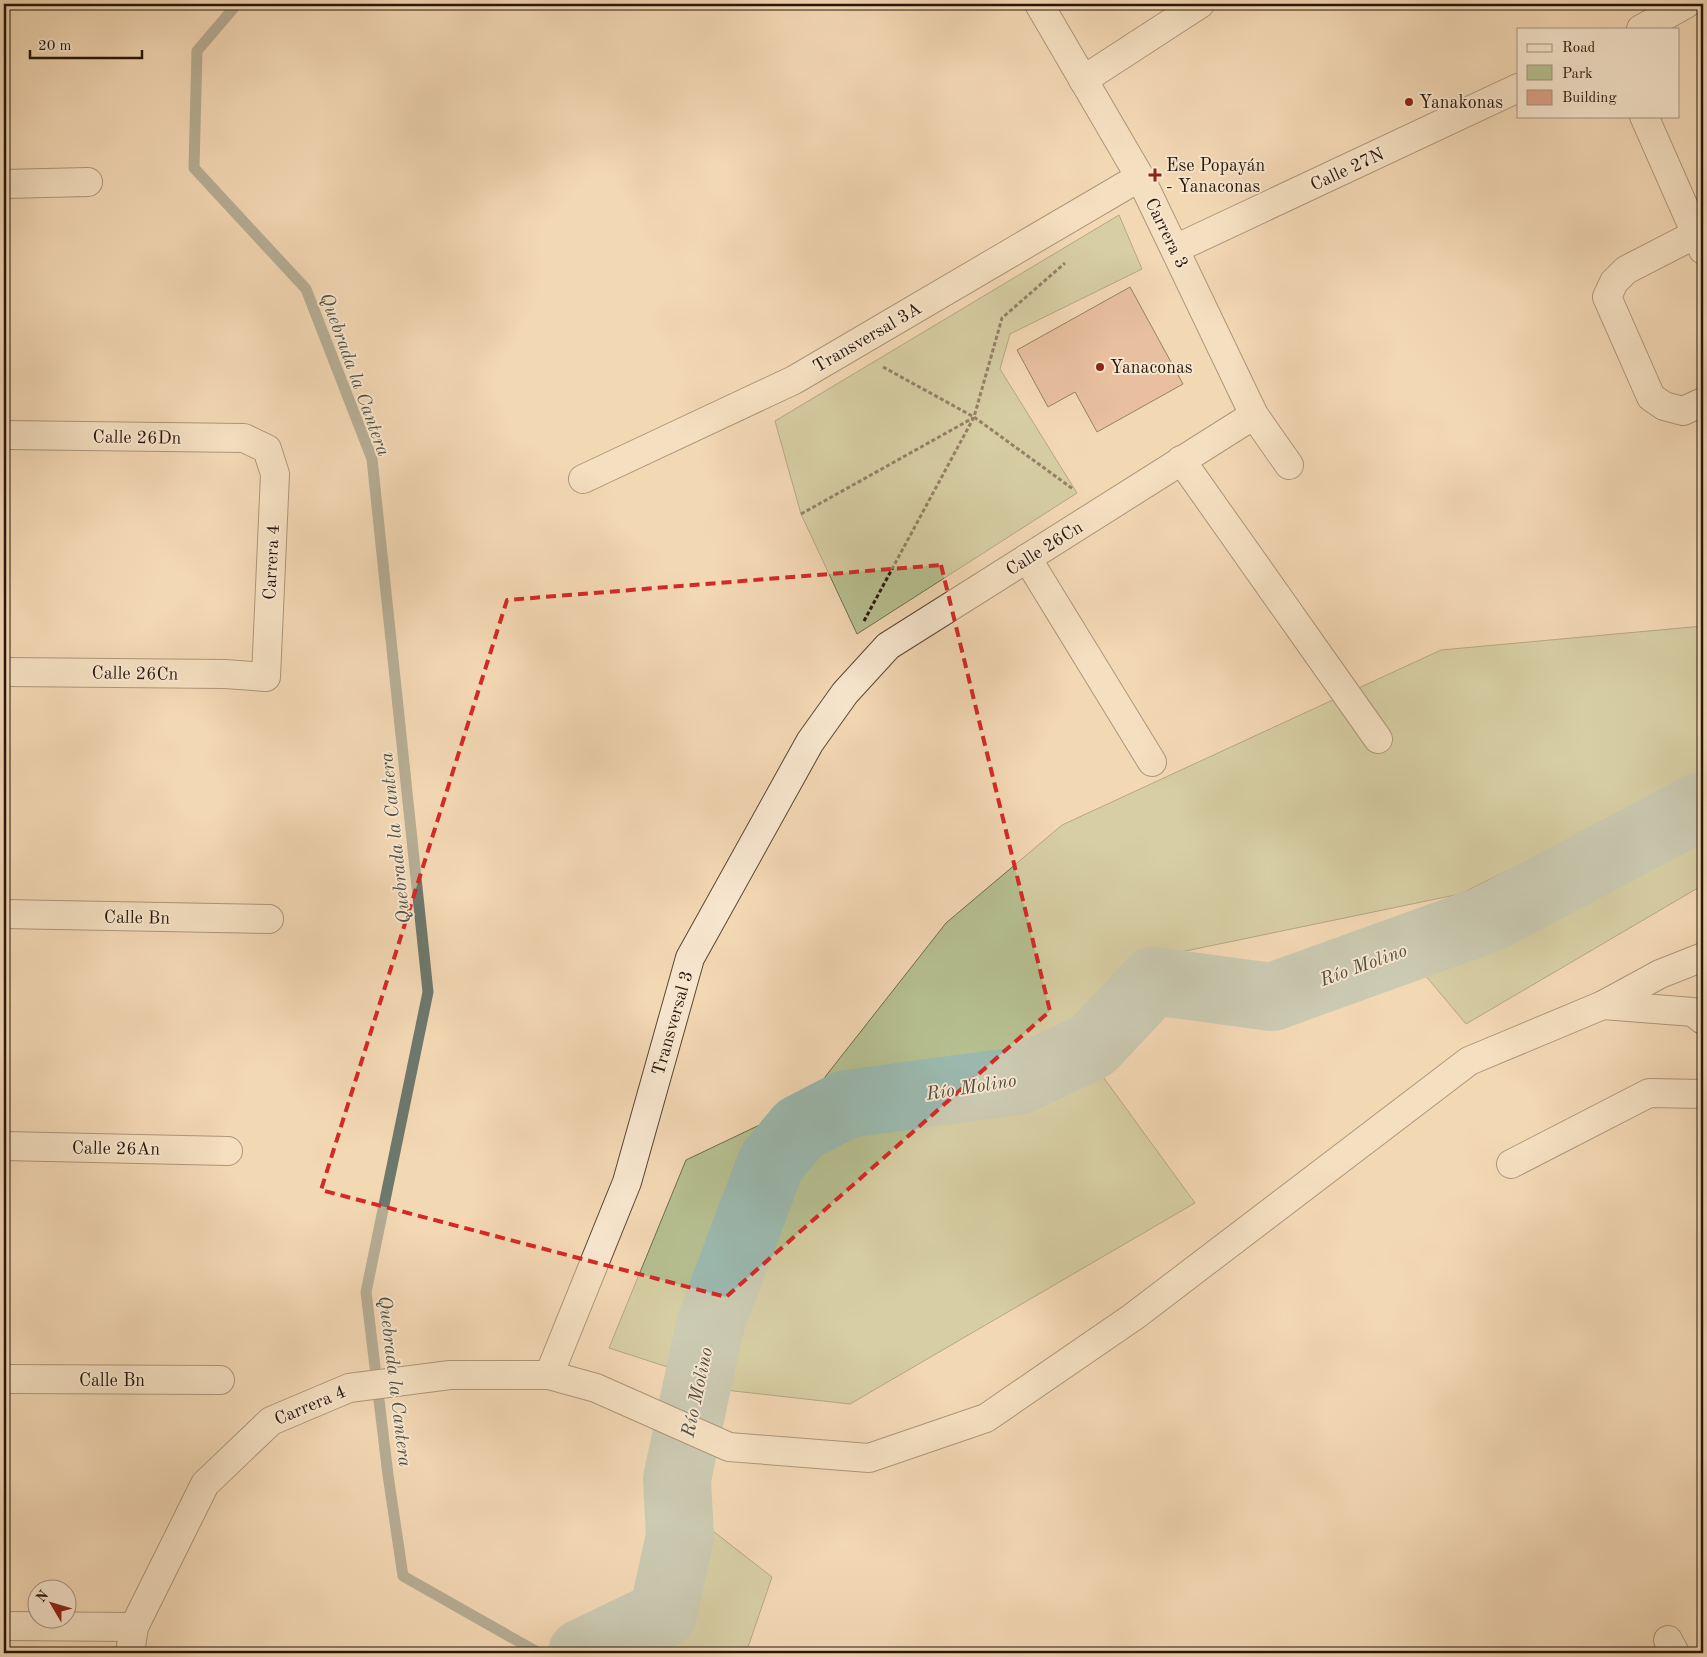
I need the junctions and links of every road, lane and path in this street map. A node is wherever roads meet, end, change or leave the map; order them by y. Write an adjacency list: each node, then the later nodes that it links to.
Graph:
1 (1039, 4): 5 (street, Carrera 3)
2 (1200, 4): 5 (street)
3 (1686, 4): 4 (street)
4 (1642, 28)
5 (1083, 80): 8 (street, Carrera 3)
6 (1517, 88): 12 (street, Calle 27N)
7 (1645, 118): 11 (street)
8 (1140, 176): 12 (street, Carrera 3); 14 (street, Transversal 3A)
9 (88, 182): 10 (street)
10 (4, 184)
11 (1699, 242): 15 (street)
12 (1175, 249): 16 (street, Carrera 3)
13 (1068, 260): 17 (path)
14 (849, 348): 17 (path); 22 (street, Transversal 3A)
15 (1703, 402)
16 (1254, 415): 20 (street, Calle 26Cn); 21 (street, Carrera 3)
17 (974, 417): 23 (path); 24 (path); 26 (path)
18 (4, 436): 19 (street, Calle 26Dn)
19 (267, 449): 28 (street, Carrera 4)
20 (1181, 460): 23 (street, Calle 26Cn); 30 (street)
21 (1289, 465)
22 (583, 479)
23 (1100, 512): 25 (street, Calle 26Cn)
24 (801, 514)
25 (1027, 558): 29 (street, Calle 26Cn); 31 (street)
26 (862, 625)
27 (4, 672): 28 (street, Calle 26Cn)
28 (266, 677)
29 (845, 693): 41 (street, Transversal 3)
30 (1378, 739)
31 (1152, 762)
32 (4, 914): 33 (street, Calle Bn)
33 (269, 919)
34 (1703, 957): 35 (street, Carrera 4)
35 (1603, 1005): 36 (street); 41 (street, Carrera 4)
36 (1703, 1020)
37 (1703, 1094): 40 (street)
38 (4, 1146): 39 (street, Calle 26An)
39 (228, 1151)
40 (1511, 1164)
41 (549, 1375): 45 (street, Carrera 4)
42 (4, 1379): 43 (street, Calle Bn)
43 (220, 1380)
44 (4, 1626): 45 (street)
45 (134, 1627): 46 (street, Carrera 4)
46 (130, 1653)

